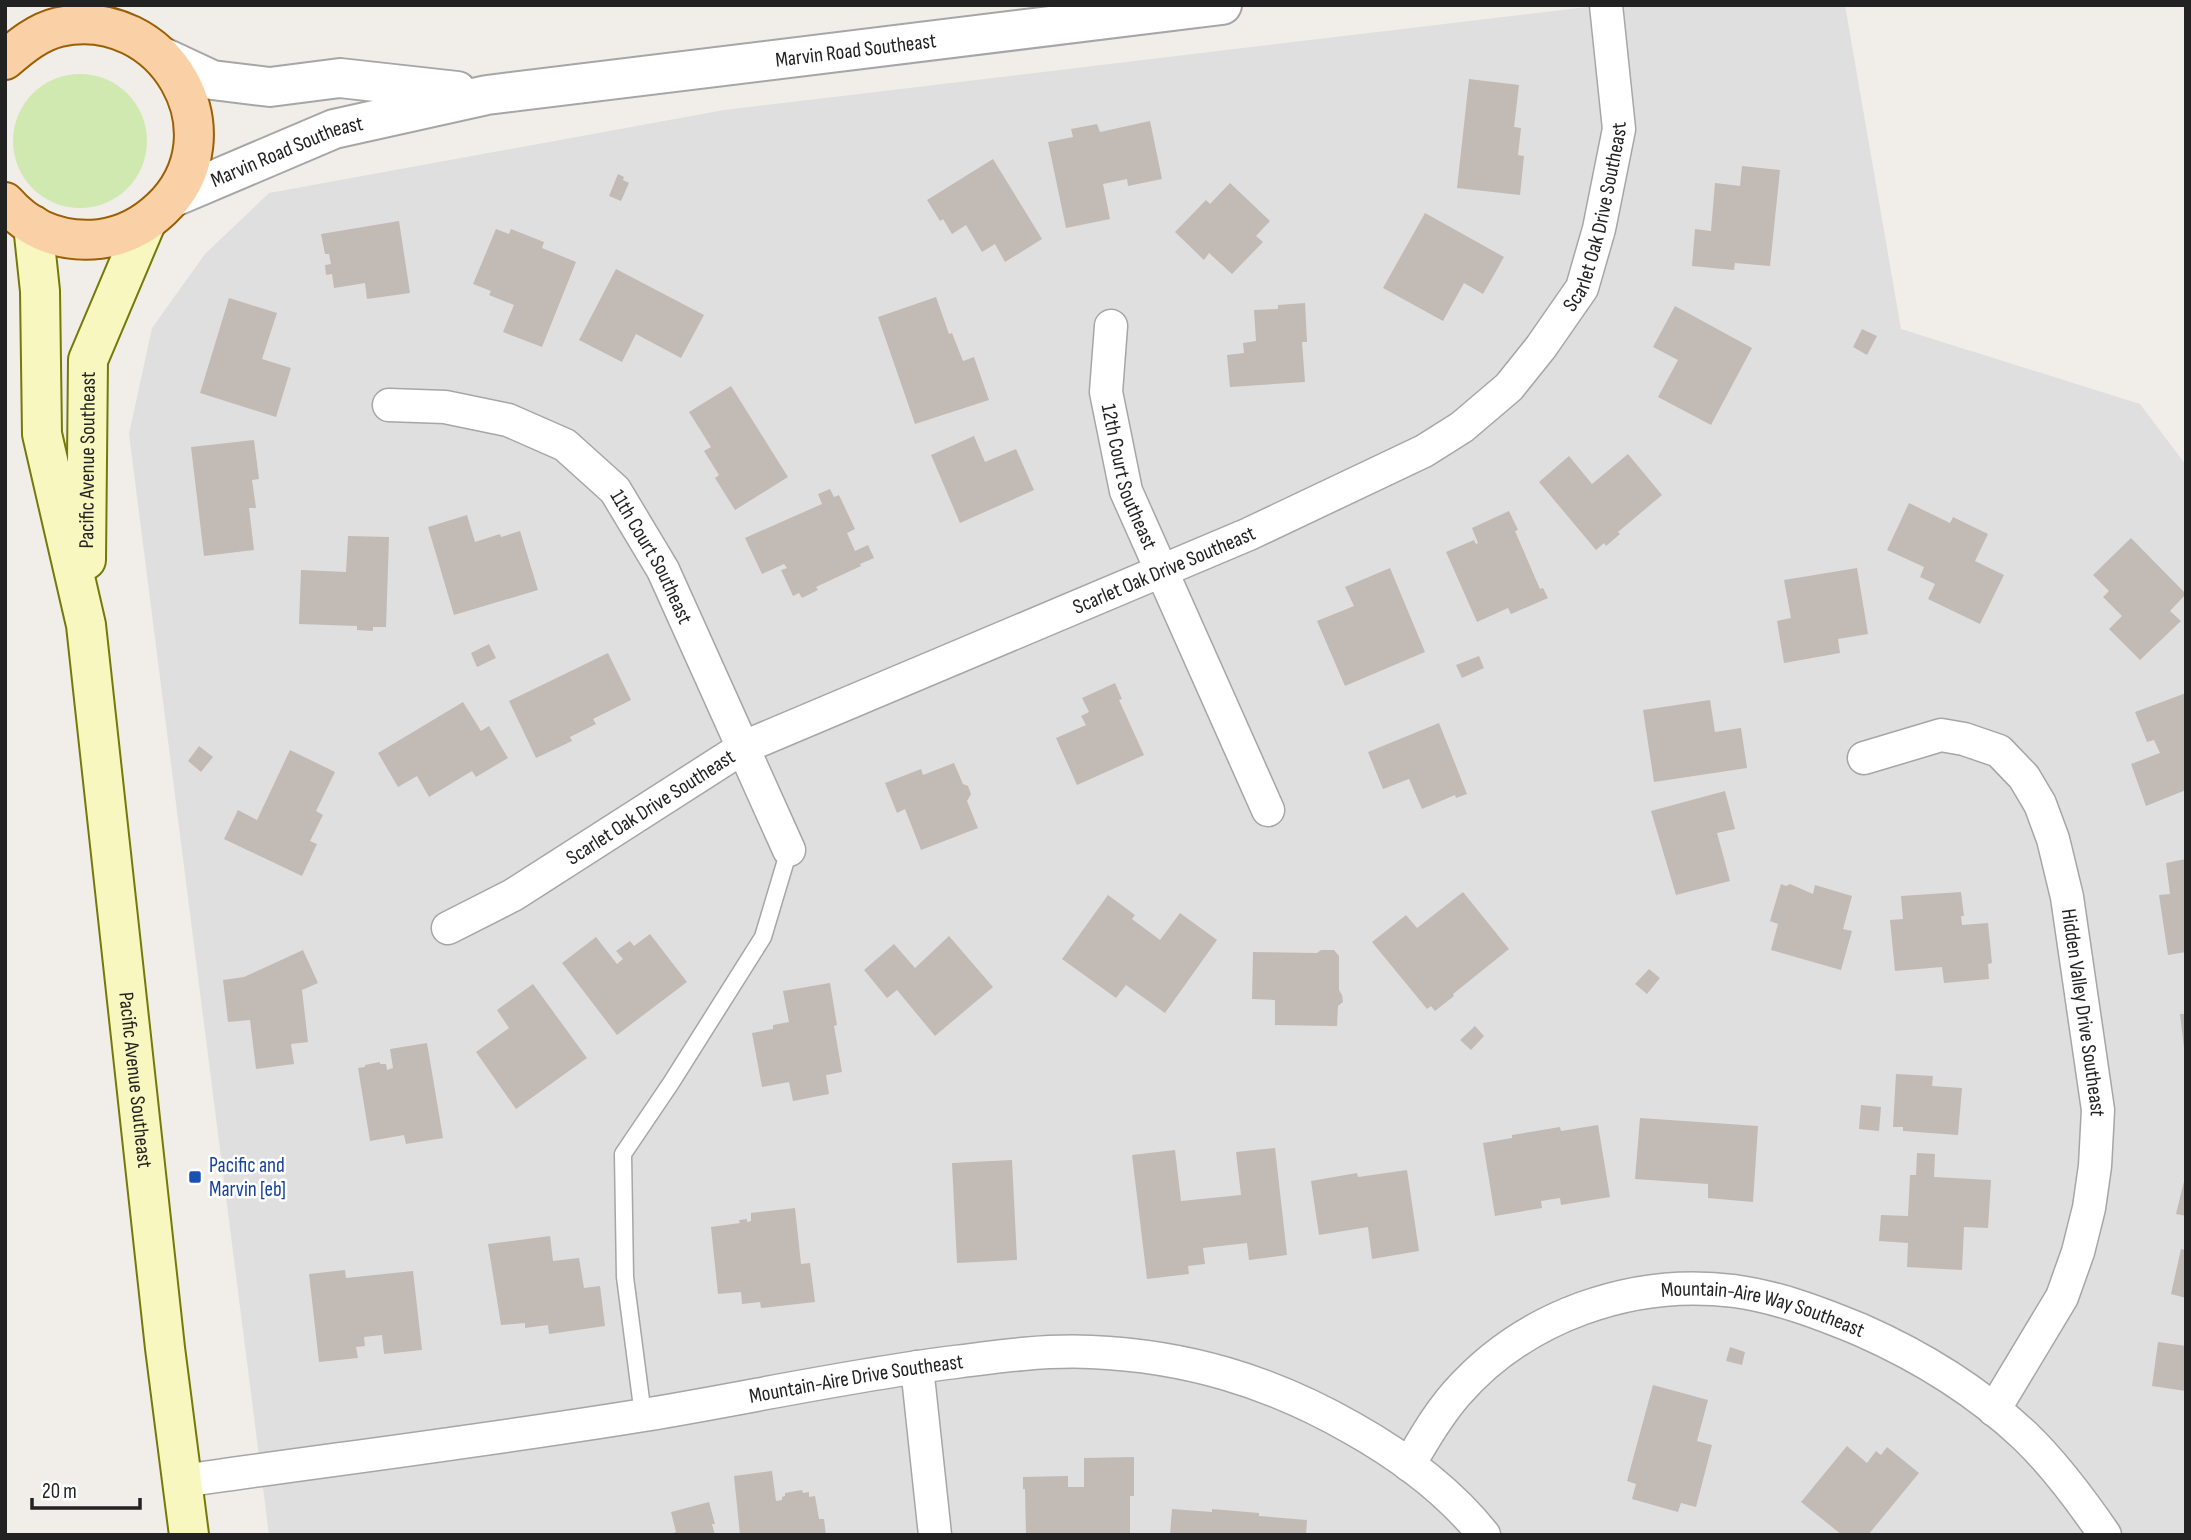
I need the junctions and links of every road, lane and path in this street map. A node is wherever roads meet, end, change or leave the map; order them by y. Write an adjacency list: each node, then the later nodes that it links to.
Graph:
1 (1222, 5): 6 (street, Marvin Road Southeast)
2 (1606, 5): 12 (street, Scarlet Oak Drive Southeast)
3 (64, 16): 4 (main road); 5 (main road)
4 (150, 35): 6 (street, Marvin Road Southeast); 7 (main road)
5 (5, 60)
6 (487, 95): 7 (street, Marvin Road Southeast)
7 (174, 197): 9 (main road)
8 (15, 214): 9 (main road); 13 (main road, Pacific Avenue Southeast)
9 (146, 223): 13 (main road, Pacific Avenue Southeast)
10 (1111, 326): 12 (street, 12th Court Southeast)
11 (389, 405): 14 (street, 11th Court Southeast)
12 (1160, 572): 14 (street, Scarlet Oak Drive Southeast); 16 (street, 12th Court Southeast)
13 (86, 625): 23 (main road, Pacific Avenue Southeast)
14 (744, 747): 17 (street, 11th Court Southeast); 18 (street, Scarlet Oak Drive Southeast)
15 (1864, 758): 20 (street, Hidden Valley Drive Southeast)
16 (1268, 810)
17 (789, 850): 21 (lane)
18 (448, 928)
19 (917, 1367): 21 (street, Mountain-Aire Drive Southeast); 22 (street, Mountain-Aire Drive Southeast); 25 (street)
20 (1994, 1410): 22 (street, Mountain-Aire Way Southeast); 27 (street, Mountain-Aire Way Southeast)
21 (643, 1415): 23 (street, Mountain-Aire Drive Southeast)
22 (1409, 1465): 26 (street, Mountain-Aire Drive Southeast)
23 (182, 1481): 24 (main road, Pacific Avenue Southeast)
24 (189, 1535)
25 (935, 1535)
26 (1485, 1535)
27 (2105, 1535)

